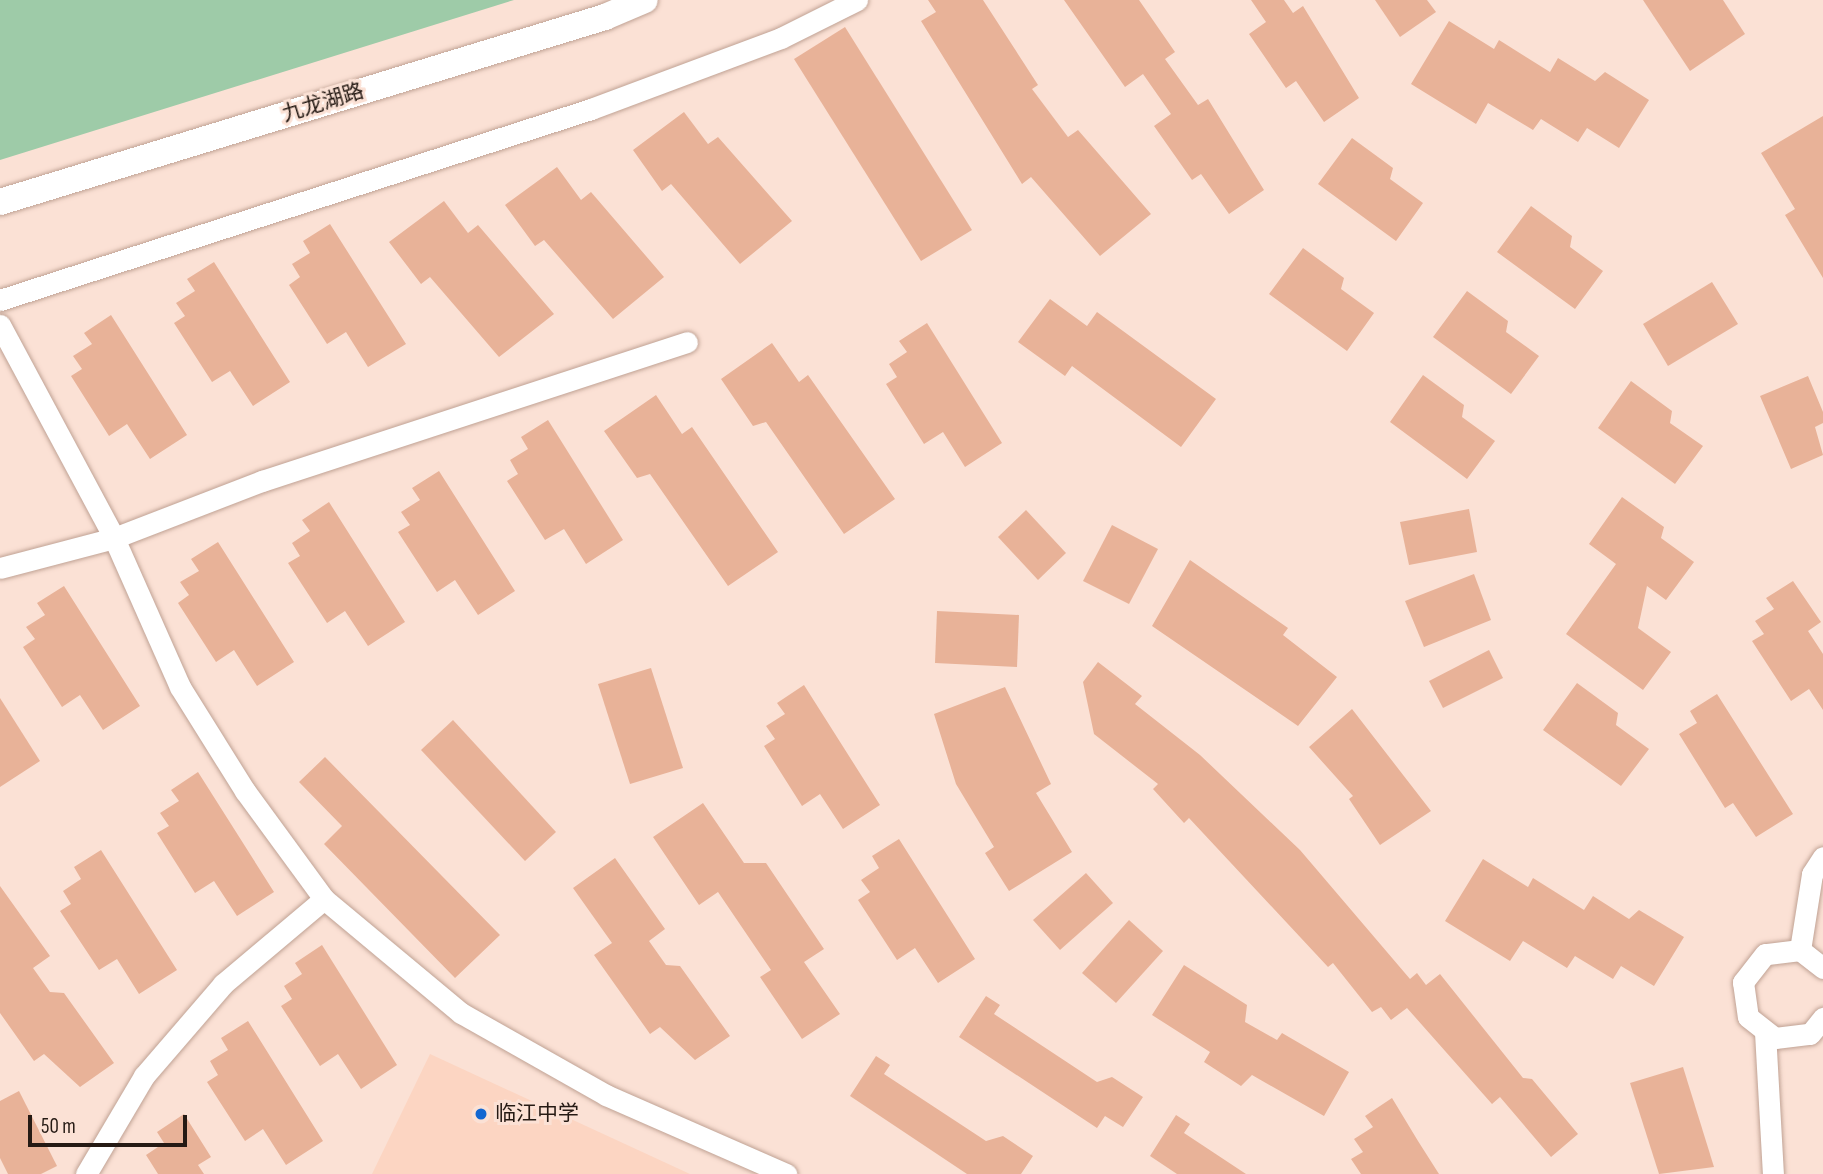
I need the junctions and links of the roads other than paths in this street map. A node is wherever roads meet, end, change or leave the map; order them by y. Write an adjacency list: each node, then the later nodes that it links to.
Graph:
1 (645, 0): 3 (street, 九龙湖路)
2 (857, 0): 4 (street)
3 (0, 202)
4 (0, 300)
5 (0, 325): 7 (street)
6 (687, 342): 7 (street)
7 (114, 538): 8 (street); 10 (street)
8 (0, 568)
9 (1823, 857): 11 (street)
10 (324, 899): 15 (street); 16 (street)
11 (1800, 950): 12 (street); 14 (street)
12 (1823, 968)
13 (1823, 1018): 14 (street)
14 (1765, 1032): 17 (street)
15 (86, 1174)
16 (786, 1174)
17 (1773, 1174)

